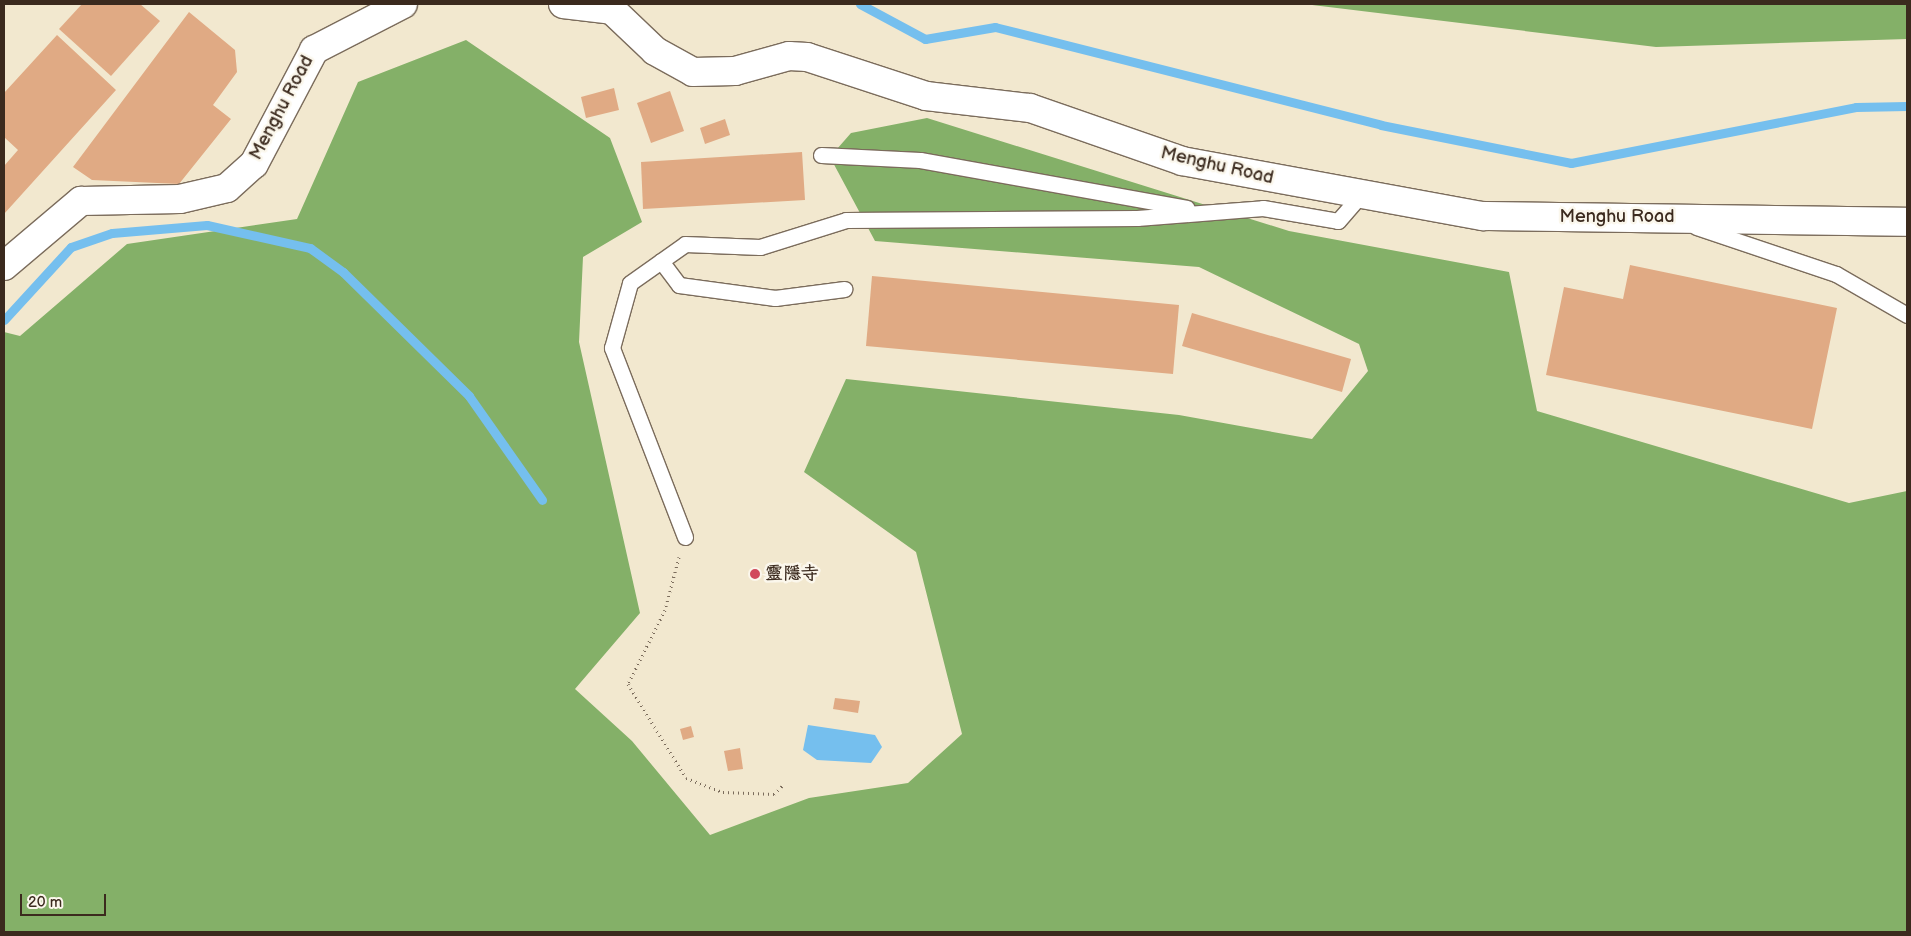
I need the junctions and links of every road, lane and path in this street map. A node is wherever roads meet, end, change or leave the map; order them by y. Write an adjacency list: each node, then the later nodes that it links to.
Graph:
1 (403, 4): 9 (street, Menghu Road)
2 (563, 4): 4 (street, Menghu Road)
3 (821, 155): 5 (lane)
4 (1360, 196): 5 (lane); 6 (street, Menghu Road)
5 (1206, 212): 8 (lane)
6 (1671, 218): 7 (street, Menghu Road); 11 (lane)
7 (1907, 222)
8 (661, 261): 10 (lane); 12 (lane)
9 (4, 266)
10 (844, 289)
11 (1907, 315)
12 (685, 538): 13 (path)
13 (784, 784)

